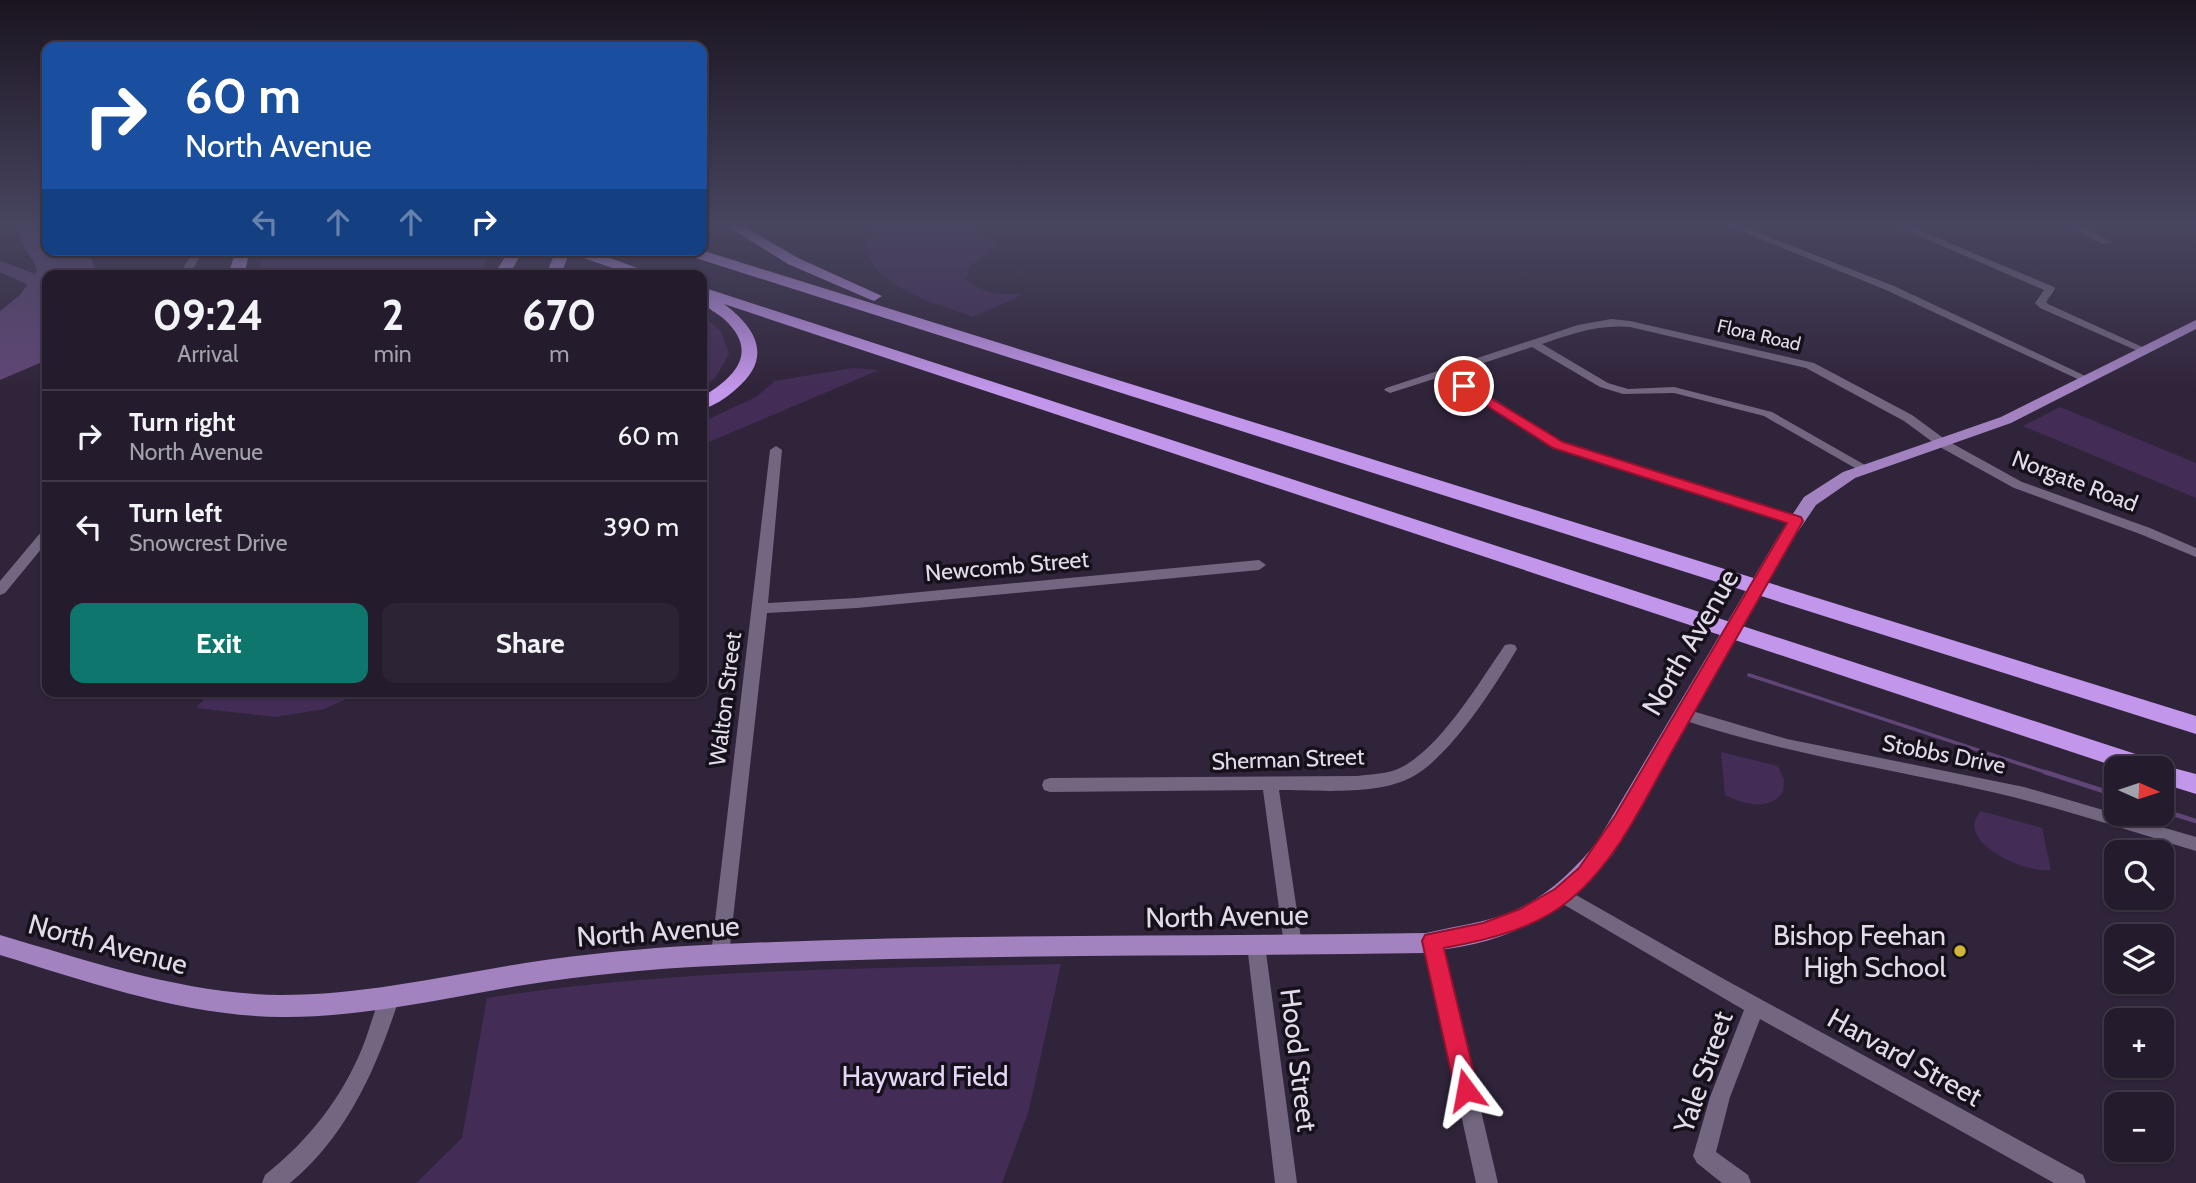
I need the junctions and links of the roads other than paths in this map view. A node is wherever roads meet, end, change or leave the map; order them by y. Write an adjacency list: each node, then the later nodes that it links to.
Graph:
1 (778, 279): 10 (highway)
2 (835, 279): 10 (highway)
3 (1868, 279): 12 (street)
4 (2027, 279): 9 (street)
5 (707, 296): 27 (highway)
6 (707, 298): 14 (highway)
7 (2196, 324): 9 (main road, North Avenue)
8 (1534, 344): 11 (street, Flora Road); 15 (street, Flora Road); 17 (street)
9 (2144, 350): 12 (main road, North Avenue)
10 (1022, 356): 26 (highway)
11 (1444, 372): 13 (street, Flora Road); 18 (street)
12 (2088, 380): 15 (main road, North Avenue)
13 (1390, 390)
14 (707, 400)
15 (1942, 443): 17 (main road, North Avenue); 20 (street, Norgate Road)
16 (776, 450): 23 (street, Walton Street)
17 (1866, 469): 18 (main road, North Avenue)
18 (1795, 521): 25 (main road, North Avenue)
19 (42, 540): 22 (street)
20 (2196, 553)
21 (1259, 565): 23 (street, Newcomb Street)
22 (0, 590)
23 (759, 608): 38 (street, Walton Street)
24 (1510, 649): 29 (street, Sherman Street)
25 (1682, 714): 32 (street, Stobbs Drive); 33 (main road, North Avenue)
26 (2196, 725)
27 (2111, 756)
28 (2174, 777): 30 (highway)
29 (1270, 783): 31 (street, Sherman Street); 35 (street)
30 (2196, 784)
31 (1050, 785)
32 (2196, 844)
33 (1562, 895): 34 (main road, North Avenue); 40 (street, Harvard Street)
34 (1432, 941): 35 (main road, North Avenue); 43 (street)
35 (1293, 944): 37 (main road, North Avenue)
36 (0, 945): 39 (main road, North Avenue)
37 (1256, 945): 38 (main road, North Avenue); 42 (street, Hood Street)
38 (720, 955): 39 (main road, North Avenue)
39 (390, 996): 41 (street)
40 (1755, 1006): 44 (street, Yale Street); 45 (street, Harvard Street)
41 (273, 1183)
42 (1286, 1183)
43 (1487, 1183)
44 (1740, 1183)
45 (2075, 1183)

